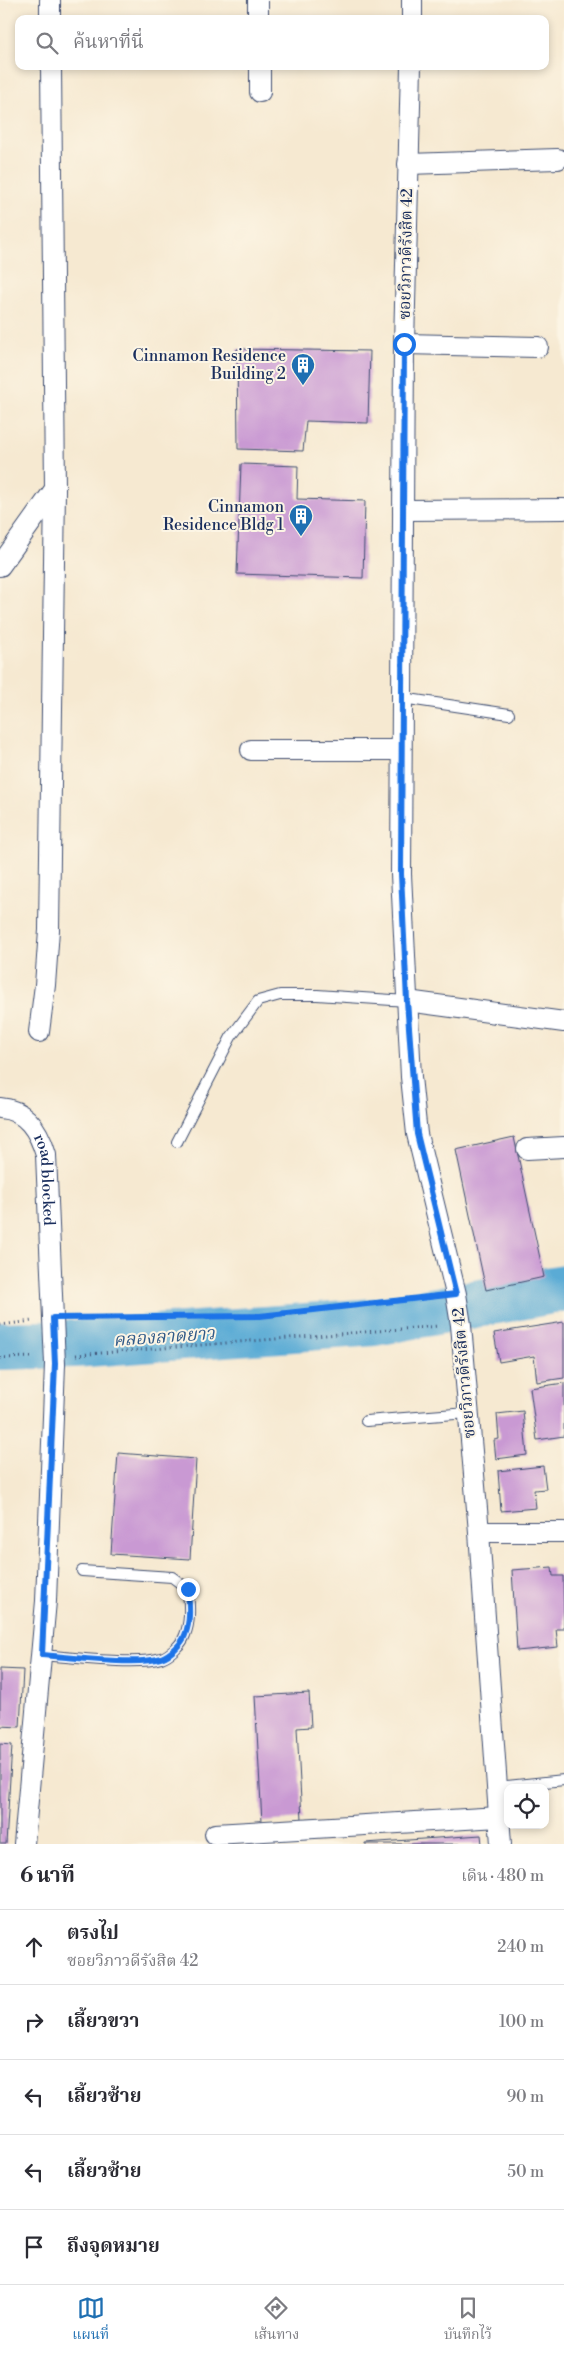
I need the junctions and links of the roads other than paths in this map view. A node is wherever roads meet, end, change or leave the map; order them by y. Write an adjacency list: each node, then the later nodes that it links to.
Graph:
1 (50, 0): 4 (street)
2 (258, 0): 5 (street)
3 (412, 0): 6 (street)
4 (50, 15)
5 (258, 15)
6 (412, 15)
7 (51, 70): 15 (street)
8 (260, 70): 10 (street)
9 (411, 70): 12 (street, ซอยวิภาวดีรังสิต 42)
10 (260, 92)
11 (558, 159): 12 (street)
12 (408, 164): 13 (street, ซอยวิภาวดีรังสิต 42)
13 (404, 344): 14 (street); 16 (street, ซอยวิภาวดีรังสิต 42)
14 (538, 347)
15 (55, 489): 18 (street); 25 (street)
16 (403, 510): 17 (street); 19 (street, ซอยวิภาวดีรังสิต 42)
17 (564, 510)
18 (0, 566)
19 (402, 698): 20 (lane); 22 (street, ซอยวิภาวดีรังสิต 42)
20 (510, 714)
21 (251, 750): 22 (street)
22 (401, 750): 23 (street, ซอยวิภาวดีรังสิต 42)
23 (407, 1001): 24 (street); 27 (lane); 30 (street, ซอยวิภาวดีรังสิต 42)
24 (564, 1022)
25 (39, 1032)
26 (0, 1108): 35 (street, road blocked, bridge)
27 (177, 1142)
28 (564, 1147): 29 (street)
29 (528, 1149)
30 (468, 1413): 31 (lane); 32 (street, ซอยวิภาวดีรังสิต 42)
31 (366, 1421)
32 (479, 1532): 33 (street); 37 (street, ซอยวิภาวดีรังสิต 42)
33 (564, 1532)
34 (82, 1571): 35 (lane)
35 (42, 1655): 40 (street, road blocked)
36 (564, 1780): 37 (lane)
37 (497, 1787): 38 (street, ซอยวิภาวดีรังสิต 42)
38 (499, 1817): 39 (street); 41 (street, ซอยวิภาวดีรังสิต 42)
39 (215, 1834)
40 (24, 1844)
41 (501, 1844)

